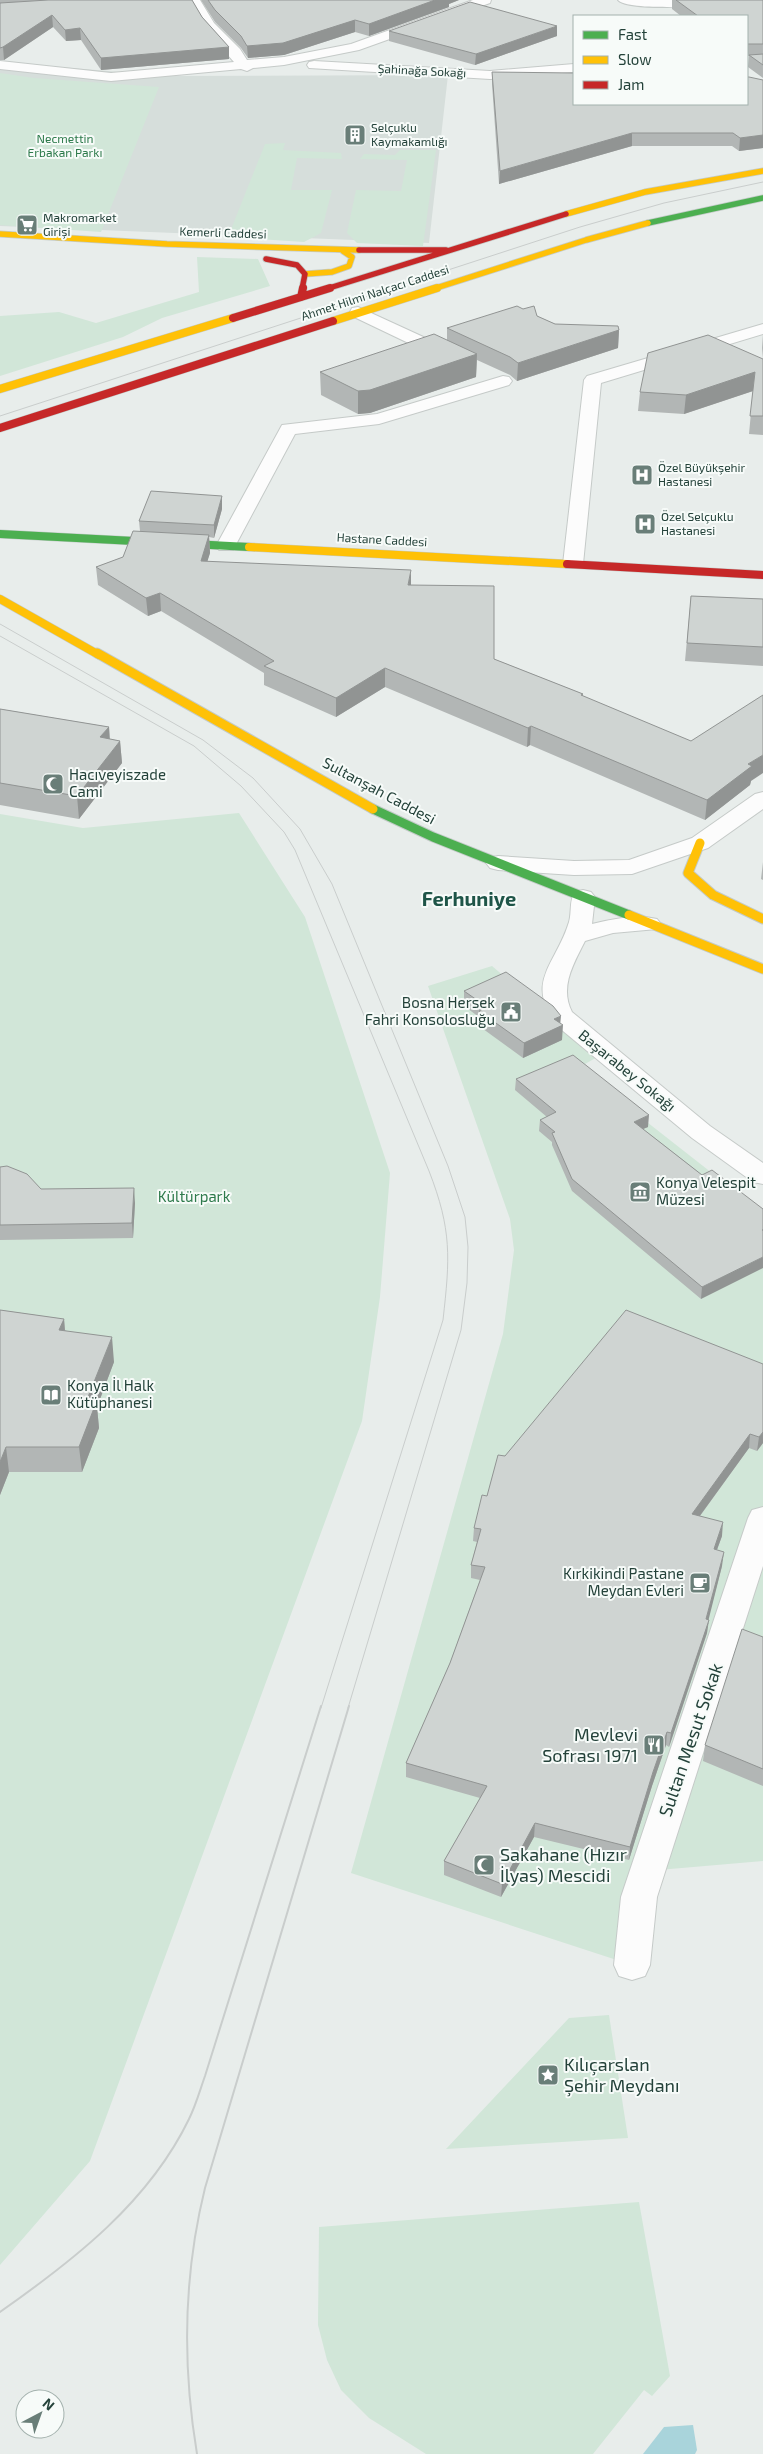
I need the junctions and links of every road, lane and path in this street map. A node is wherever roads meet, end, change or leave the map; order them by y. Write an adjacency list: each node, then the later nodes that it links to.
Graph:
1 (194, 0): 8 (street)
2 (485, 0): 5 (street)
3 (624, 0): 4 (street)
4 (763, 6)
5 (377, 38): 6 (street); 9 (street)
6 (270, 63): 8 (street); 9 (street, Şahinağa Sokağı)
7 (0, 65): 8 (street)
8 (245, 66)
9 (359, 68): 10 (street, Şahinağa Sokağı)
10 (573, 68)
11 (763, 171): 15 (street, Ahmet Hilmi Nalçacı Caddesi)
12 (763, 198): 19 (street, Ahmet Hilmi Nalçacı Caddesi)
13 (0, 234): 16 (street, Kemerli Caddesi)
14 (0, 245): 17 (street, Kemerli Caddesi)
15 (446, 250): 16 (street, Kemerli Caddesi); 18 (street, Ahmet Hilmi Nalçacı Caddesi)
16 (343, 251): 17 (street)
17 (305, 274): 18 (street)
18 (301, 297): 21 (street, Ahmet Hilmi Nalçacı Caddesi)
19 (358, 312): 22 (street, Ahmet Hilmi Nalçacı Caddesi); 24 (street)
20 (763, 330): 25 (street)
21 (0, 390)
22 (3, 428)
23 (0, 534): 24 (street, Hastane Caddesi)
24 (226, 546): 25 (street, Hastane Caddesi)
25 (573, 564): 26 (street, Hastane Caddesi)
26 (763, 575)
27 (0, 599): 30 (street, Sultanşah Caddesi)
28 (763, 799): 29 (street)
29 (700, 843): 30 (street); 32 (street)
30 (498, 863): 31 (street, Sultanşah Caddesi)
31 (583, 896): 33 (street, Sultanşah Caddesi); 34 (street, Başarabey Sokağı)
32 (763, 920)
33 (649, 924): 34 (street); 35 (street, Sultanşah Caddesi)
34 (576, 936): 36 (street, Başarabey Sokağı)
35 (763, 969)
36 (763, 1176)
37 (763, 1518): 38 (street, Sultan Mesut Sokak)
38 (632, 1965)

